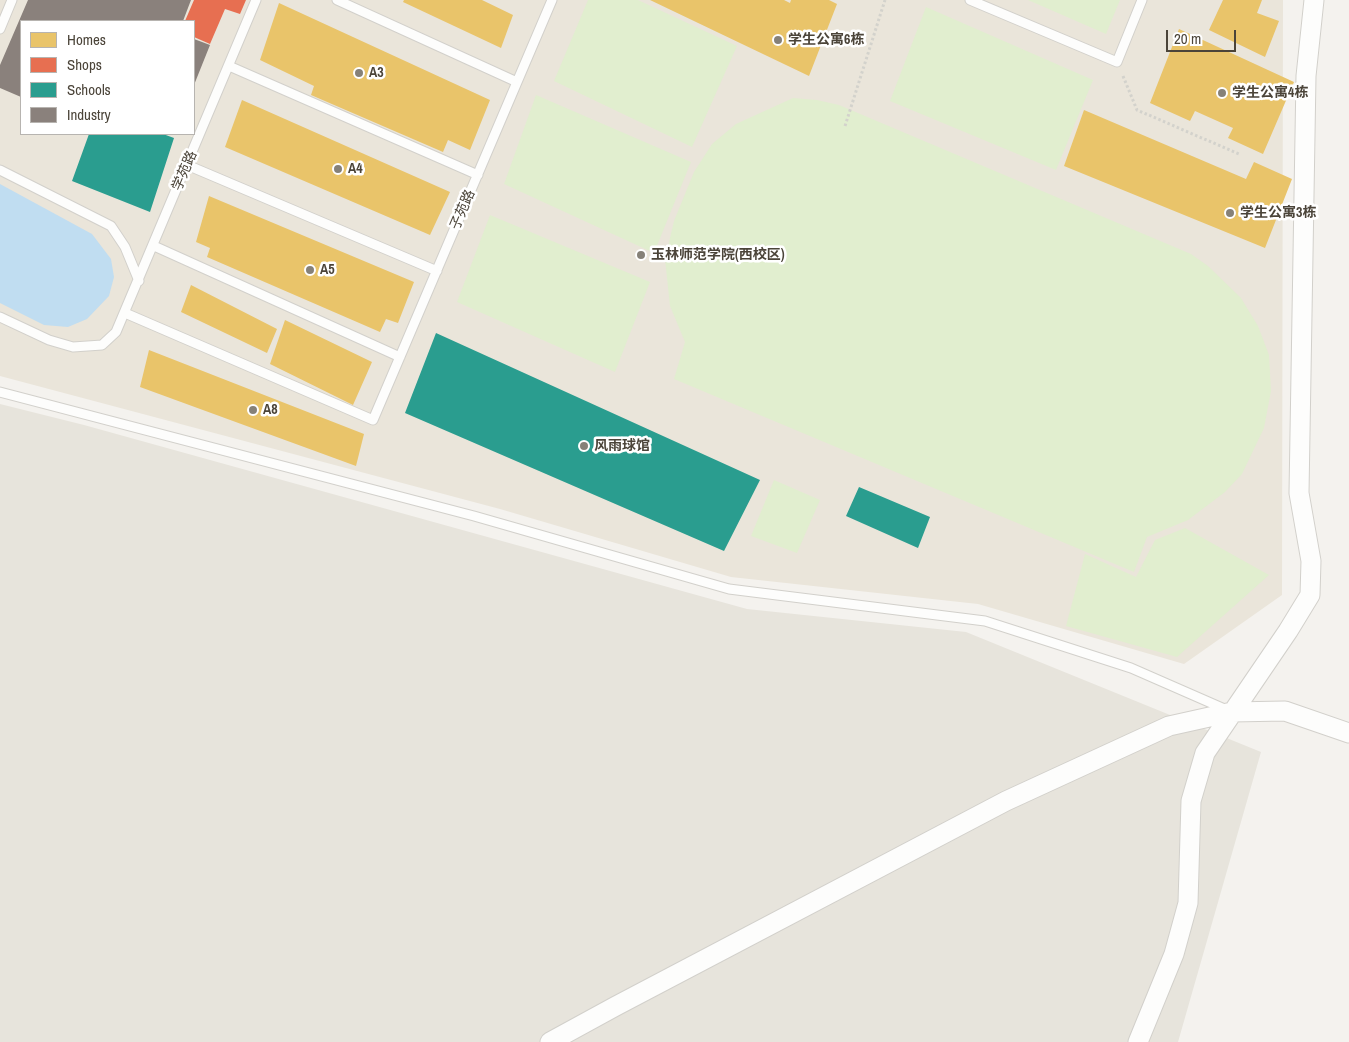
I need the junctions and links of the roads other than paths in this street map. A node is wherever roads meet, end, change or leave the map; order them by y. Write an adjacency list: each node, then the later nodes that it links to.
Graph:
1 (12, 0): 8 (lane)
2 (256, 0): 9 (lane, 学苑路)
3 (337, 0): 10 (lane)
4 (552, 0): 10 (lane, 子苑路)
5 (970, 0): 6 (lane)
6 (1142, 0)
7 (1314, 0): 21 (street)
8 (0, 29)
9 (229, 66): 11 (lane, 学苑路); 13 (lane)
10 (517, 82): 13 (lane, 子苑路)
11 (187, 165): 14 (lane, 学苑路); 15 (lane)
12 (0, 170): 16 (lane)
13 (478, 175): 15 (lane, 子苑路)
14 (154, 246): 16 (lane, 学苑路); 19 (lane)
15 (437, 271): 19 (lane, 子苑路)
16 (139, 281): 17 (lane, 学苑路)
17 (125, 313): 18 (lane, 学苑路); 19 (lane, 子苑路)
18 (0, 318)
19 (400, 357)
20 (0, 392): 21 (lane)
21 (1232, 712): 22 (street); 23 (street); 24 (street)
22 (1349, 733)
23 (550, 1042)
24 (1138, 1042)

